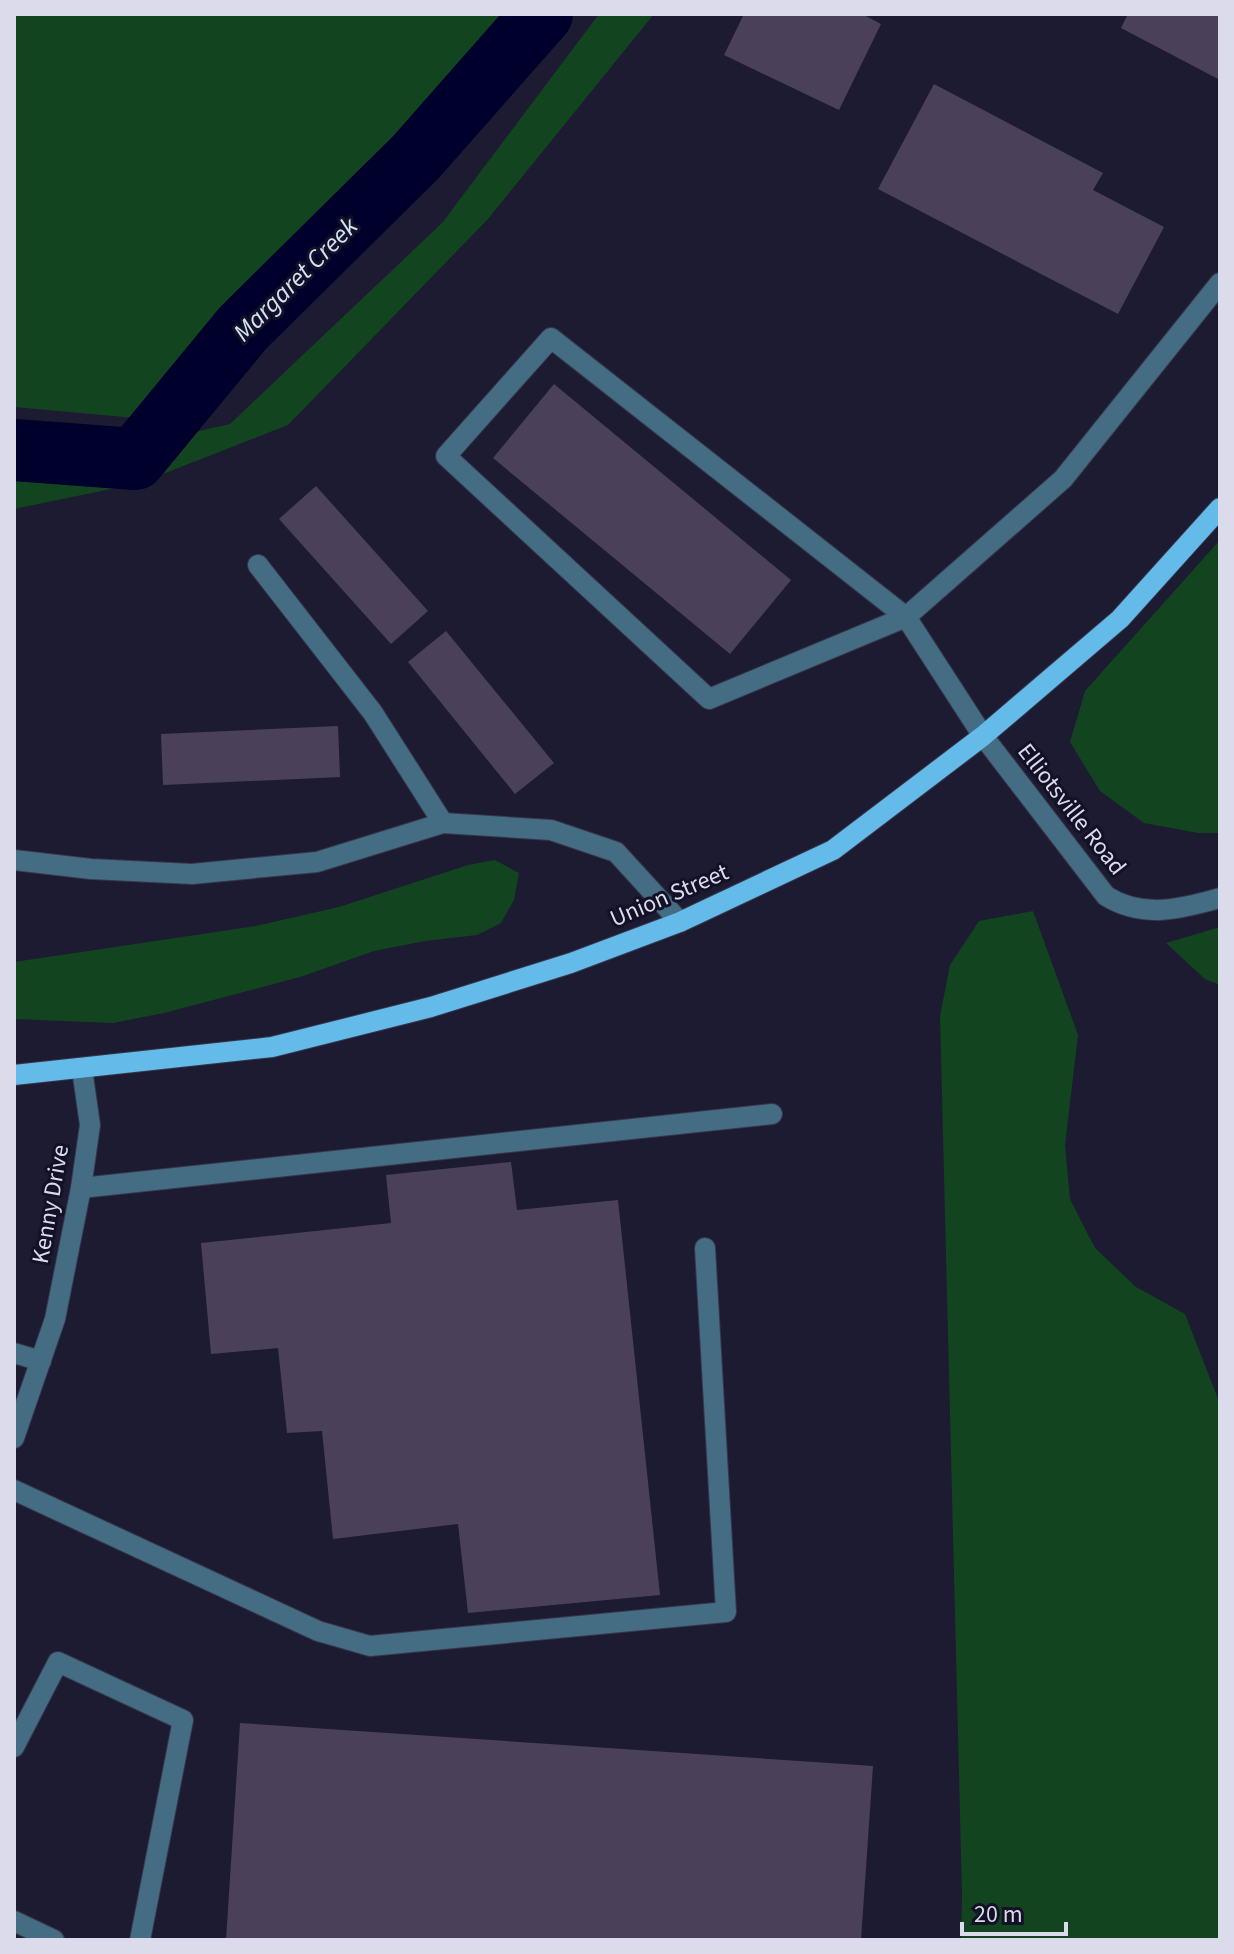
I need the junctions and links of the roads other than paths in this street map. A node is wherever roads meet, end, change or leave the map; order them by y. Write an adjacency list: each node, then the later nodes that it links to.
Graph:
1 (1220, 283): 4 (street)
2 (1220, 508): 5 (main road, Union Street)
3 (258, 565): 6 (street)
4 (906, 617): 4 (street); 5 (street, Elliotsville Road)
5 (983, 736): 8 (street, Elliotsville Road); 9 (main road, Union Street)
6 (443, 823): 7 (street); 9 (street)
7 (14, 860)
8 (1220, 898)
9 (680, 922): 10 (main road, Union Street)
10 (82, 1069): 11 (main road, Union Street); 13 (street, Kenny Drive)
11 (14, 1075)
12 (772, 1114): 13 (street)
13 (81, 1188): 16 (street, Kenny Drive)
14 (705, 1248): 18 (street)
15 (14, 1353): 16 (street)
16 (41, 1361): 17 (street, Kenny Drive)
17 (14, 1438)
18 (14, 1490)
19 (14, 1747): 22 (street)
20 (14, 1921): 21 (street)
21 (54, 1940)
22 (140, 1940)

